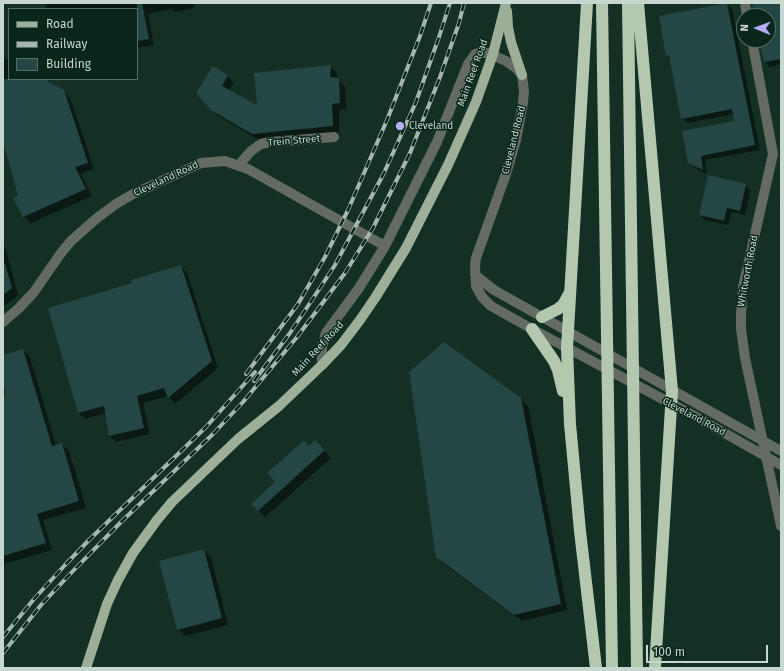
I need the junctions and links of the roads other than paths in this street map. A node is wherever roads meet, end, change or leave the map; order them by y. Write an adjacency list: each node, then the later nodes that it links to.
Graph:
1 (506, 3): 7 (main road, Main Reef Road); 8 (main road)
2 (587, 3): 14 (highway)
3 (602, 3): 29 (highway)
4 (628, 3): 30 (highway)
5 (638, 3): 21 (highway)
6 (754, 48): 10 (street, Whitworth Road)
7 (493, 54): 8 (street); 12 (street); 20 (main road, Main Reef Road)
8 (522, 75): 13 (street, Cleveland Road)
9 (334, 137): 11 (street, Trein Street)
10 (777, 153): 26 (street, Whitworth Road)
11 (239, 165): 12 (street, Cleveland Road); 16 (street, Cleveland Road)
12 (385, 246): 20 (street)
13 (475, 275): 15 (street, Cleveland Road); 17 (street, Cleveland Road)
14 (570, 293): 15 (highway); 18 (highway)
15 (542, 316): 18 (street, Cleveland Road)
16 (3, 322)
17 (532, 330): 19 (street, Cleveland Road); 25 (highway)
18 (568, 331): 19 (highway); 21 (street, Cleveland Road)
19 (567, 348): 22 (street, Cleveland Road); 25 (highway)
20 (322, 365): 27 (main road, Main Reef Road)
21 (672, 391): 22 (highway); 23 (street, Cleveland Road)
22 (671, 404): 24 (street, Cleveland Road); 31 (highway)
23 (781, 451)
24 (781, 465)
25 (574, 467): 28 (highway)
26 (781, 526)
27 (86, 668)
28 (596, 668)
29 (612, 668)
30 (637, 668)
31 (655, 668)

